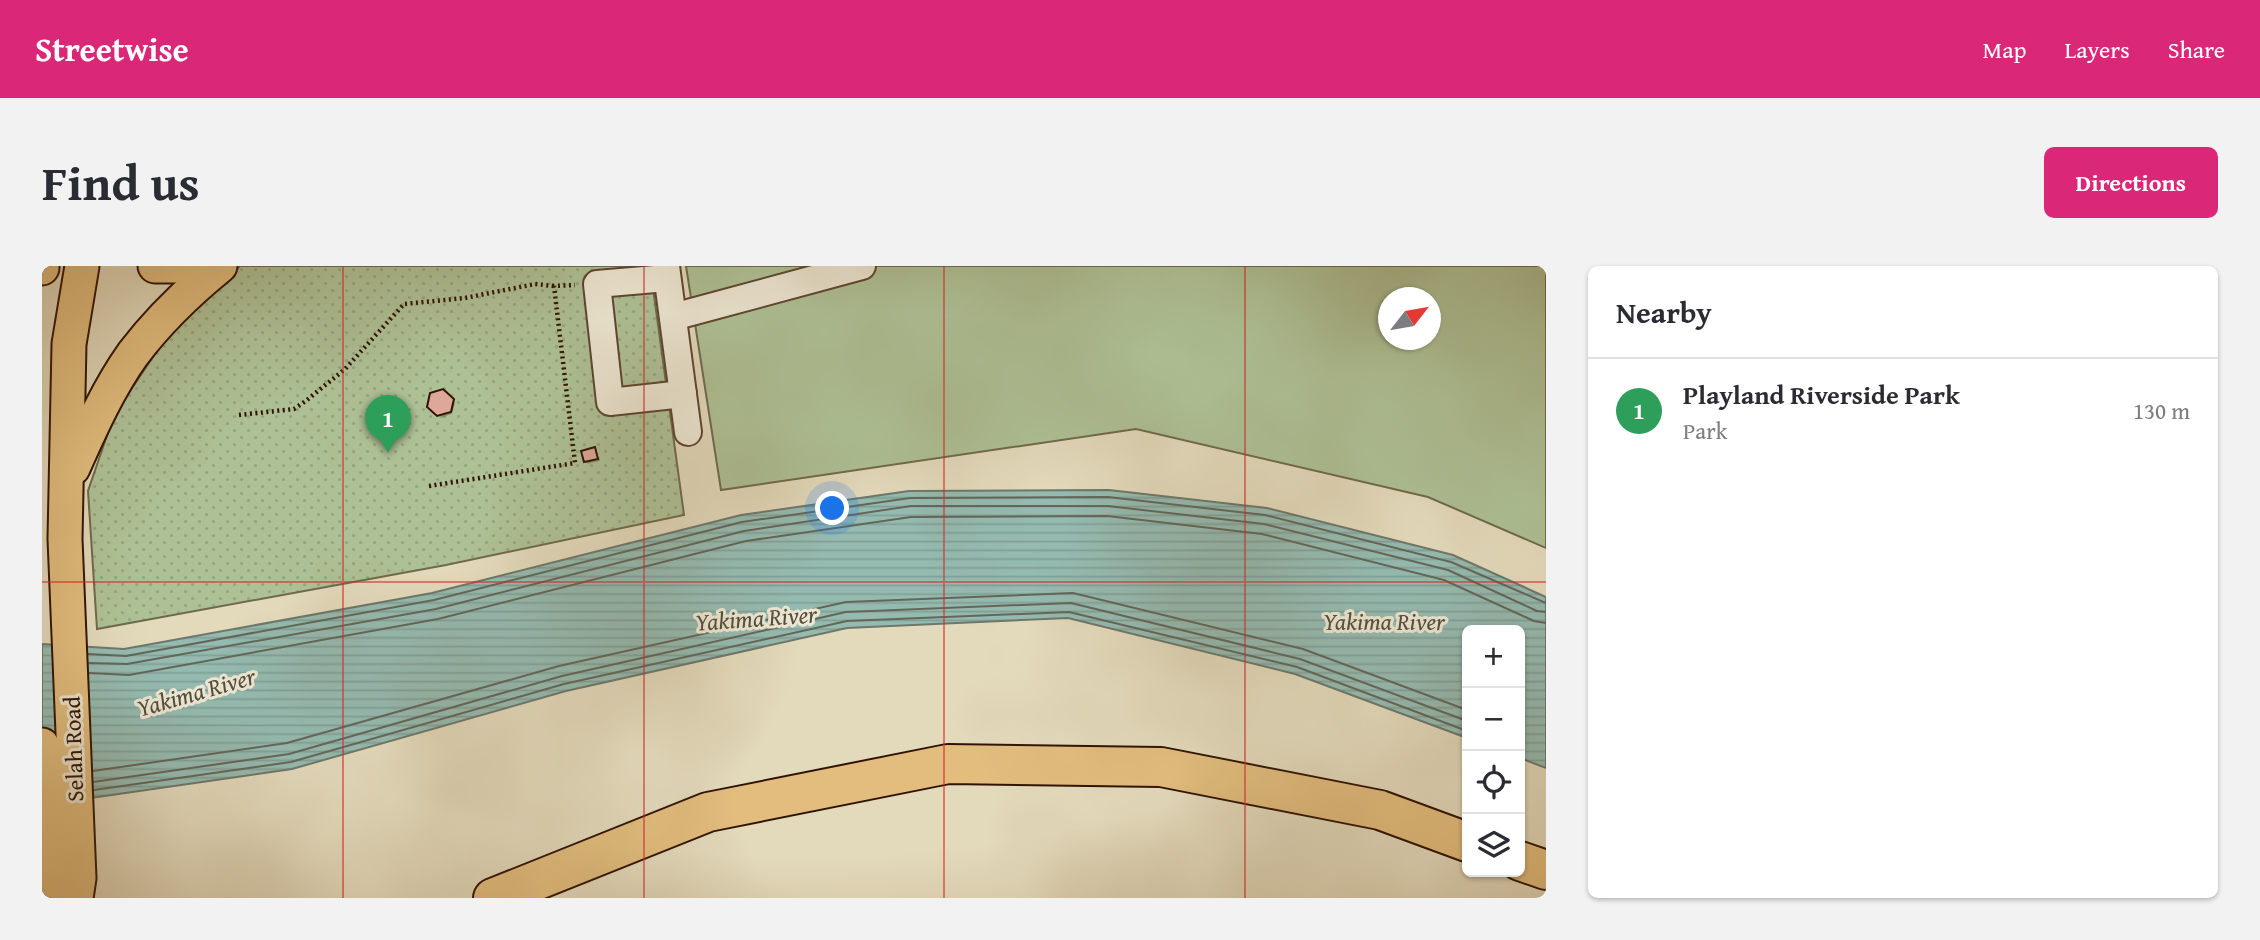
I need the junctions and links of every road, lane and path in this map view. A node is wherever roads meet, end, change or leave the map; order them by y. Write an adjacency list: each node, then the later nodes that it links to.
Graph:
1 (82, 266): 13 (main road, Selah Road)
2 (155, 266): 3 (main road)
3 (182, 266)
4 (220, 266): 13 (main road)
5 (862, 266): 9 (street)
6 (666, 272): 7 (street); 9 (street)
7 (597, 284): 8 (path); 10 (street)
8 (554, 286): 11 (path); 14 (path)
9 (673, 317): 10 (street)
10 (683, 394): 12 (street)
11 (239, 415)
12 (688, 432)
13 (66, 484): 19 (main road, Selah Road)
14 (429, 486)
15 (42, 745): 19 (main road, Selah Road)
16 (1462, 840): 20 (highway)
17 (1525, 863): 18 (highway)
18 (1546, 870)
19 (64, 889)
20 (493, 898)

